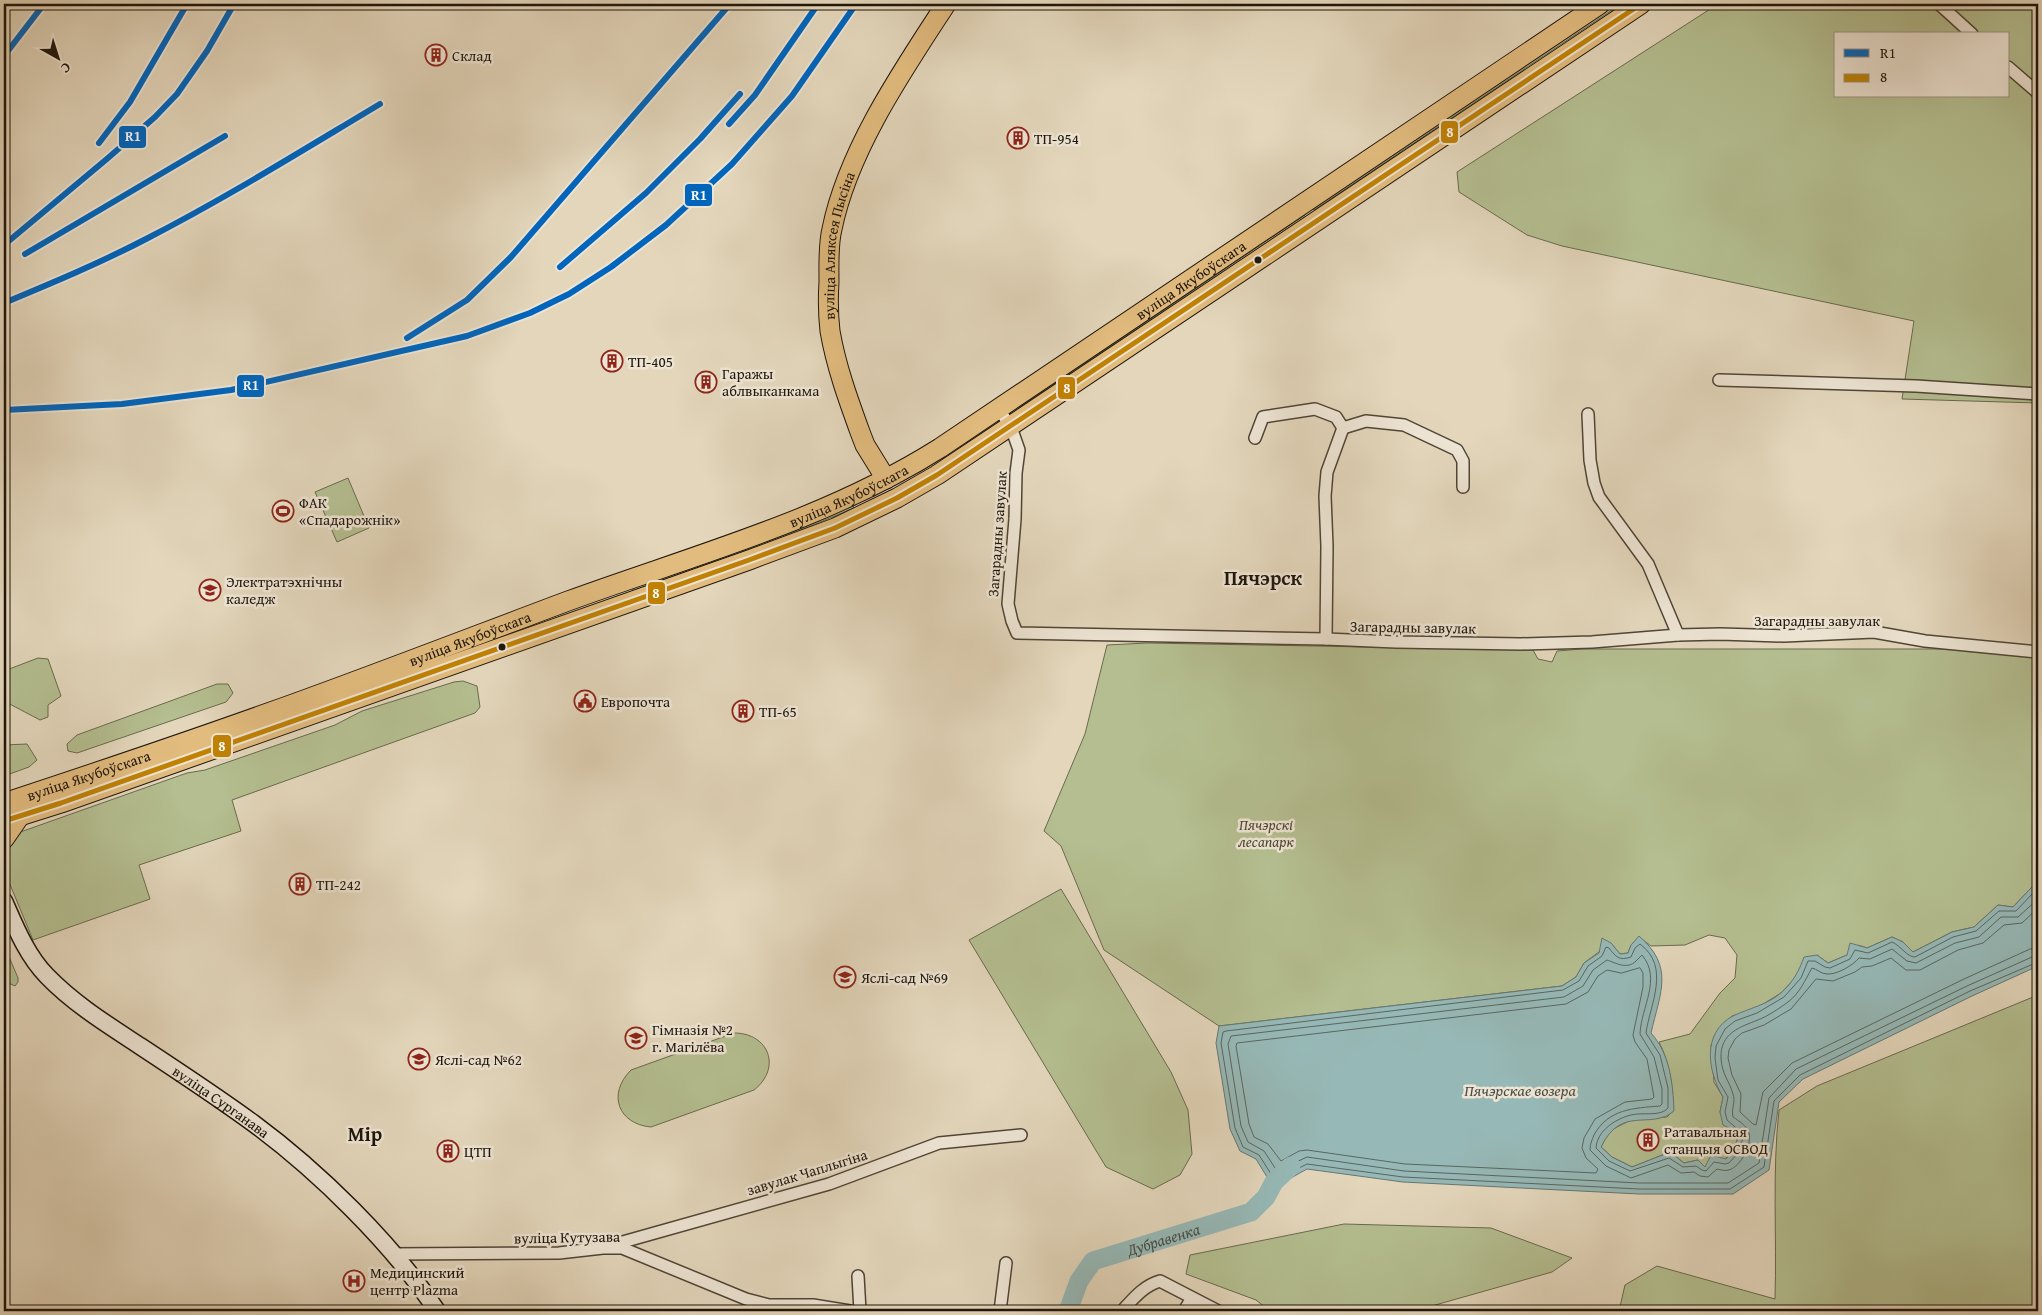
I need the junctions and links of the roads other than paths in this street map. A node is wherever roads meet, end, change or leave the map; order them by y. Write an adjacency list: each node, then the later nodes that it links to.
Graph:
1 (946, 4): 15 (main road, вуліца Аляксея Пысіна)
2 (1600, 4): 10 (main road, вуліца Якубоўскага)
3 (1641, 4): 12 (main road, вуліца Якубоўскага)
4 (1939, 4): 5 (street)
5 (1970, 32)
6 (2010, 69): 7 (street)
7 (2038, 93)
8 (1719, 380): 9 (street)
9 (2038, 394)
10 (998, 408): 12 (street, Загарадны завулак); 15 (main road, вуліца Якубоўскага)
11 (1588, 414): 18 (street)
12 (1011, 427): 17 (main road, вуліца Якубоўскага); 19 (street, Загарадны завулак)
13 (1343, 428): 14 (street); 16 (street); 19 (street)
14 (1255, 438)
15 (886, 479): 17 (main road, вуліца Аляксея Пысіна); 21 (main road, вуліца Якубоўскага)
16 (1463, 487)
17 (897, 498): 22 (main road, вуліца Якубоўскага)
18 (1678, 635): 19 (street, Загарадны завулак); 20 (street, Загарадны завулак)
19 (1326, 639)
20 (2038, 652)
21 (4, 804)
22 (12, 818): 23 (main road)
23 (4, 839)
24 (4, 901): 27 (main road, вуліца Сурганава)
25 (1021, 1135): 26 (street, завулак Чаплыгіна)
26 (603, 1248): 27 (street, вуліца Кутузава); 31 (street, вуліца Кутузава)
27 (393, 1254): 32 (main road, вуліца Сурганава)
28 (1006, 1263): 35 (street)
29 (858, 1276): 34 (street)
30 (1192, 1298): 36 (street); 37 (street); 38 (street)
31 (771, 1308): 33 (street, вуліца Кутузава)
32 (437, 1311)
33 (850, 1311)
34 (860, 1311)
35 (1000, 1311)
36 (1122, 1311)
37 (1184, 1311)
38 (1218, 1311)

